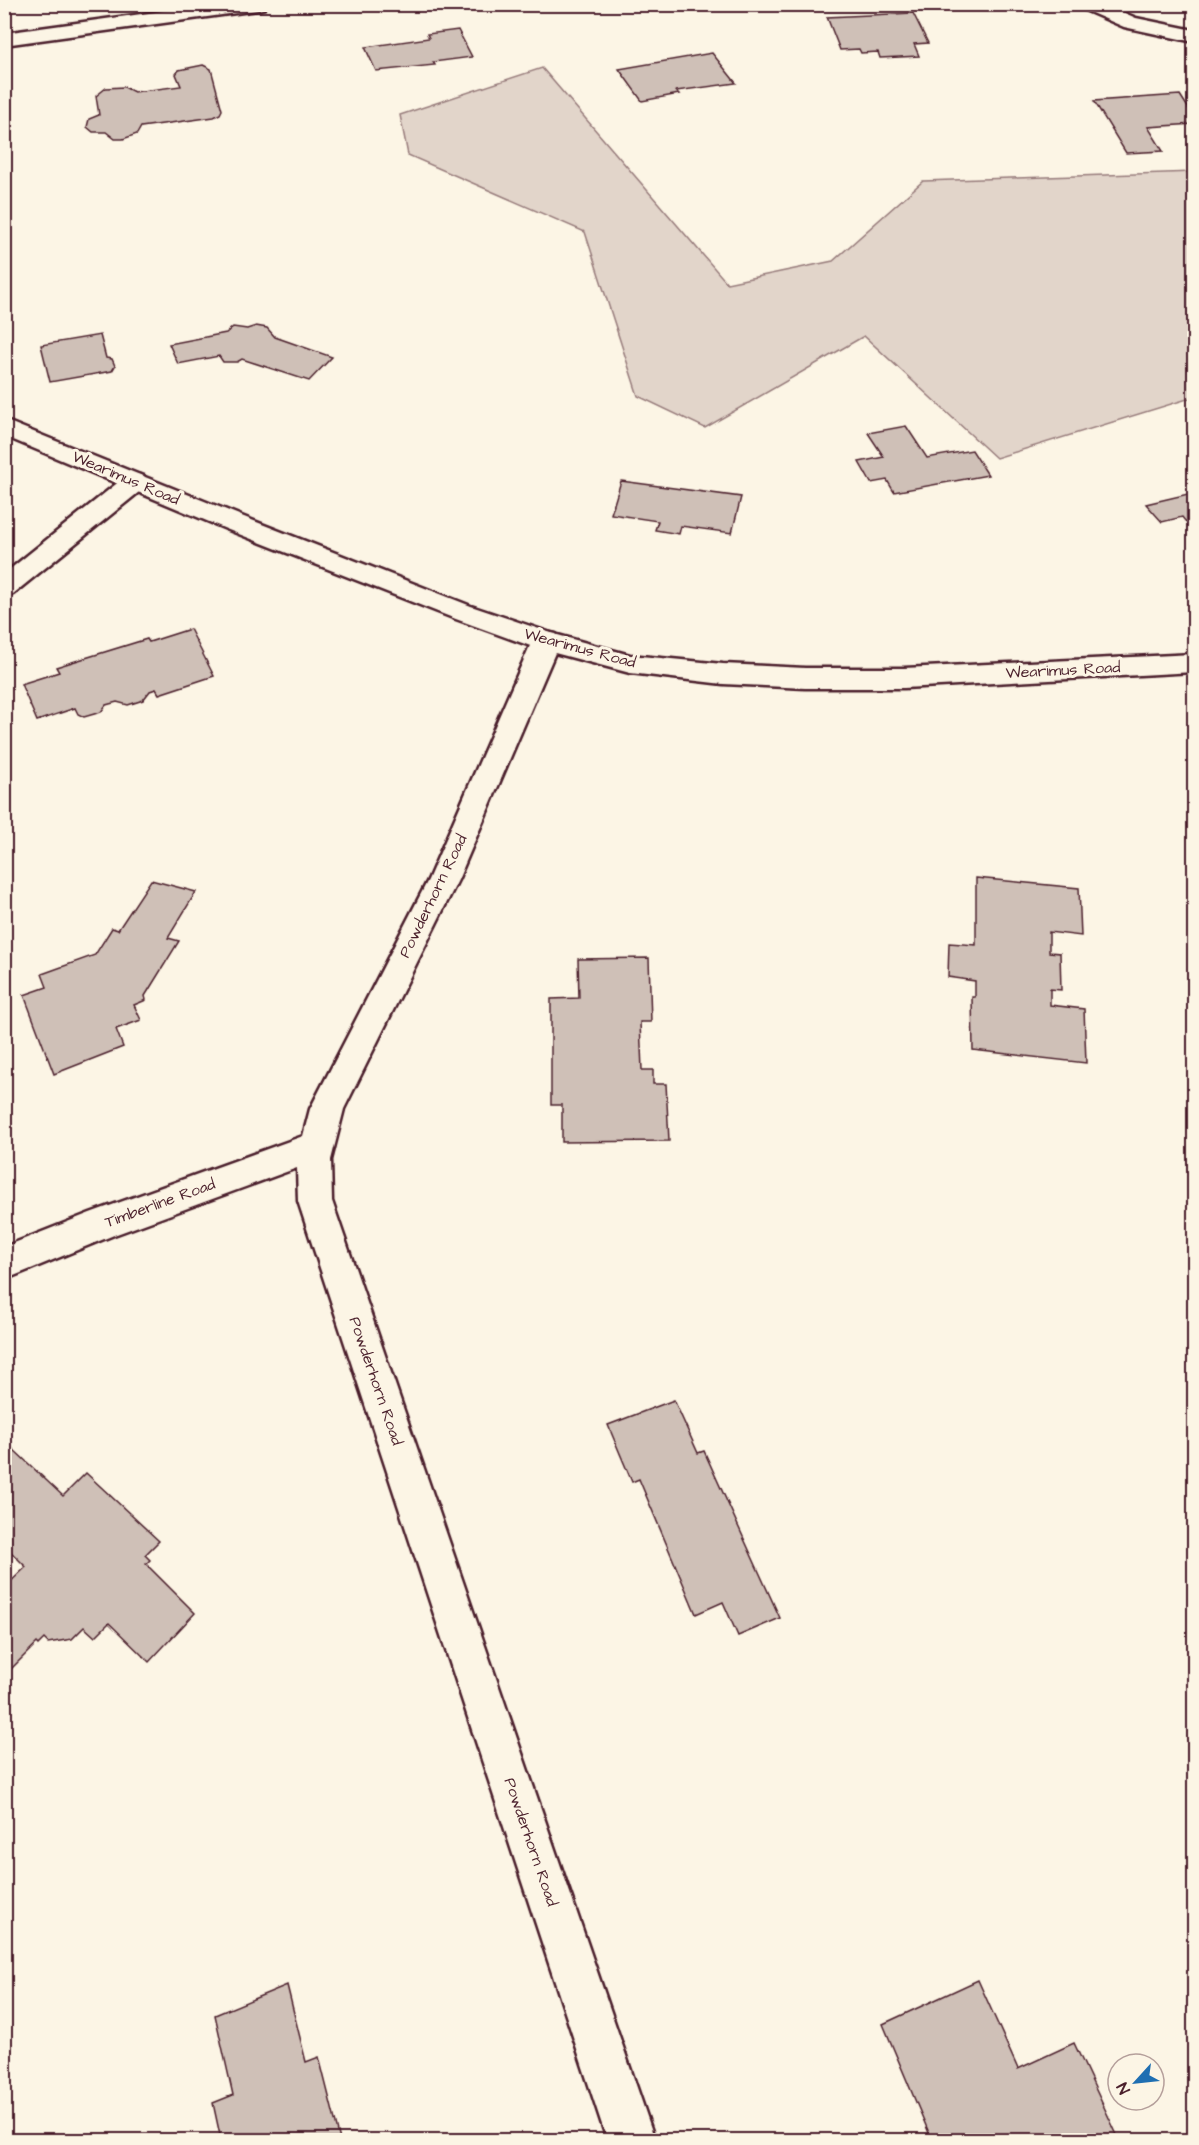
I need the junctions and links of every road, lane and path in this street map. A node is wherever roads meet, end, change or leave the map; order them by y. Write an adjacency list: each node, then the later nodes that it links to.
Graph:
1 (258, 4): 4 (street)
2 (1087, 4): 3 (street)
3 (1194, 36)
4 (4, 39)
5 (4, 427): 6 (street, Wearimus Road)
6 (135, 482): 7 (street); 8 (street, Wearimus Road)
7 (4, 588)
8 (546, 641): 9 (street, Wearimus Road); 10 (street, Powderhorn Road)
9 (1194, 663)
10 (316, 1146): 11 (street, Timberline Road); 12 (street, Powderhorn Road)
11 (4, 1264)
12 (631, 2140)

